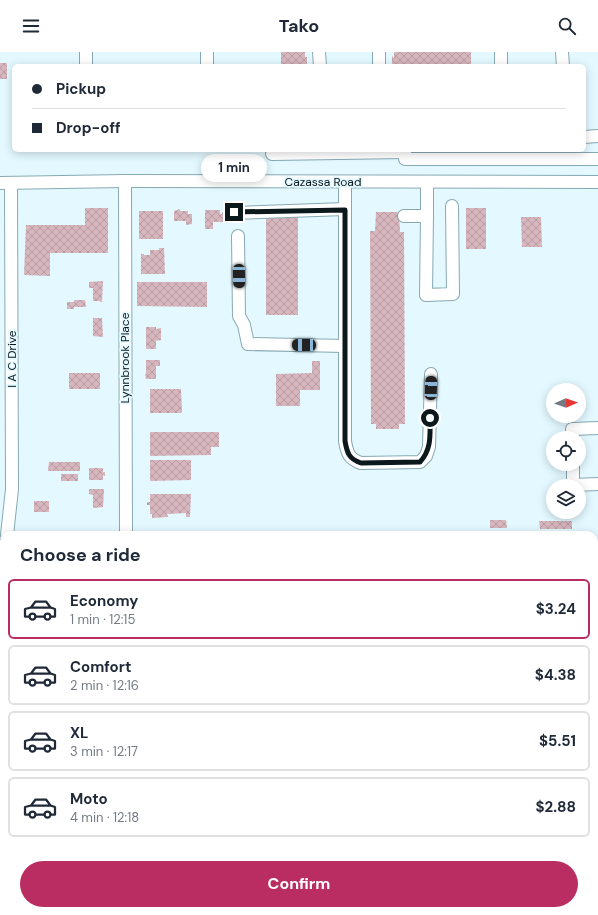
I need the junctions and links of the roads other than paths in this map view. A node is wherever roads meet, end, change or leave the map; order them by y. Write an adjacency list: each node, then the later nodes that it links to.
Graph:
1 (86, 52): 7 (street)
2 (207, 52): 8 (street)
3 (319, 52): 9 (street)
4 (379, 52): 10 (street)
5 (501, 52): 11 (street)
6 (562, 52): 12 (street)
7 (86, 64)
8 (207, 64)
9 (320, 64)
10 (379, 64)
11 (501, 64)
12 (563, 64)
13 (586, 136): 14 (street)
14 (598, 136)
15 (272, 154): 16 (street)
16 (405, 154): 17 (street); 20 (street)
17 (598, 159)
18 (125, 181): 19 (street, Cazassa Road); 23 (street, Cazassa Road); 37 (street, Lynnbrook Place)
19 (345, 182): 20 (street, Cazassa Road); 25 (street)
20 (406, 182): 21 (street, Cazassa Road)
21 (427, 182): 22 (street, Cazassa Road); 28 (street)
22 (598, 182)
23 (5, 183): 36 (street, I A C Drive)
24 (452, 206): 28 (street)
25 (345, 210): 26 (street); 30 (street)
26 (234, 212)
27 (404, 216): 28 (street)
28 (427, 216)
29 (238, 236): 30 (street)
30 (345, 346): 31 (street)
31 (431, 374)
32 (598, 428): 33 (street)
33 (572, 431)
34 (573, 471): 35 (street)
35 (598, 484)
36 (7, 531)
37 (126, 531)

